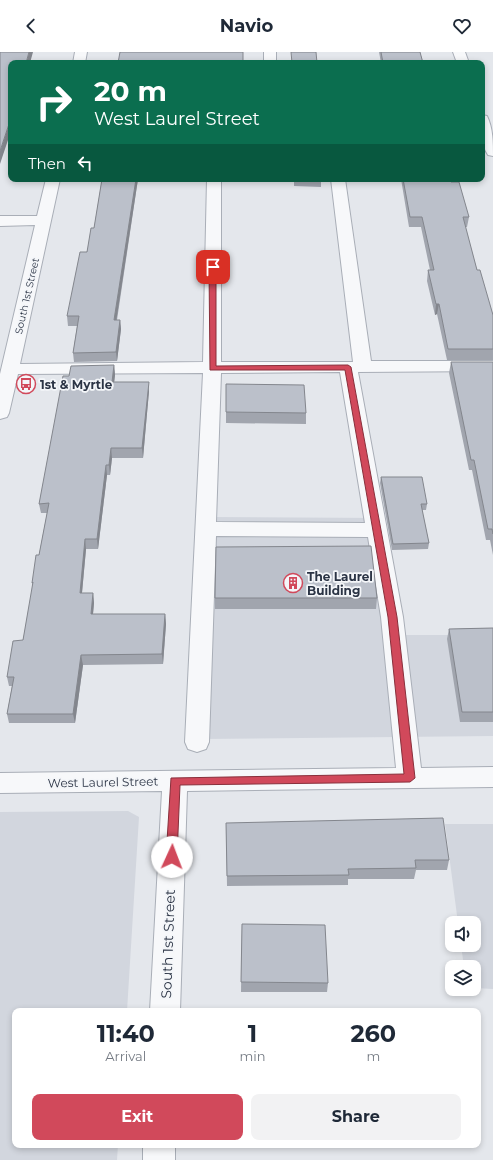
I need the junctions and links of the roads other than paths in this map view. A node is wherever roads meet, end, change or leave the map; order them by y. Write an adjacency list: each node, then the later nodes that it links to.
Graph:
1 (485, 131): 2 (street)
2 (489, 148)
3 (52, 182): 7 (street, South 1st Street)
4 (214, 182): 10 (street)
5 (338, 182): 9 (street)
6 (0, 220): 7 (street)
7 (44, 220): 11 (street, South 1st Street)
8 (493, 366): 9 (street)
9 (355, 367): 10 (street); 14 (street)
10 (212, 368): 11 (street); 13 (street)
11 (10, 369): 12 (street, South 1st Street)
12 (0, 413)
13 (205, 529): 14 (street); 15 (street)
14 (376, 530): 17 (street)
15 (196, 742)
16 (493, 777): 17 (street, West Laurel Street)
17 (410, 778): 18 (street, West Laurel Street)
18 (175, 781): 19 (street, West Laurel Street); 20 (street, South 1st Street)
19 (0, 783)
20 (165, 1008)
21 (159, 1148): 22 (street)
22 (159, 1160)

